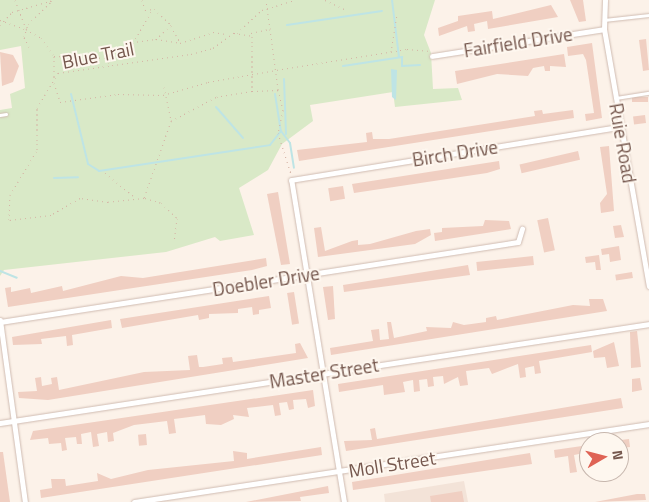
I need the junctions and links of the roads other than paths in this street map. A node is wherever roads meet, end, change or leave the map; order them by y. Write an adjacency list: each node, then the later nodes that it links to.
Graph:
1 (606, 0): 3 (street, Ruie Road)
2 (649, 15): 3 (lane)
3 (604, 20): 4 (street, Ruie Road)
4 (604, 29): 5 (street, Fairfield Drive); 7 (street, Ruie Road)
5 (432, 56)
6 (649, 93): 7 (lane)
7 (615, 98): 10 (street, Ruie Road)
8 (6, 114): 9 (lane)
9 (0, 115)
10 (619, 127): 12 (street, Birch Drive); 13 (street, Ruie Road)
11 (522, 229): 12 (street, Doebler Drive)
12 (307, 275): 14 (street, Doebler Drive); 16 (street)
13 (649, 286)
14 (0, 321): 17 (street)
15 (649, 324): 16 (street, Master Street)
16 (323, 373): 17 (street, Master Street); 20 (street)
17 (14, 420): 18 (street, Master Street); 21 (street)
18 (0, 423)
19 (649, 424): 20 (street, Moll Street)
20 (339, 472): 22 (street, Moll Street); 23 (street)
21 (25, 502)
22 (134, 502)
23 (344, 502)

